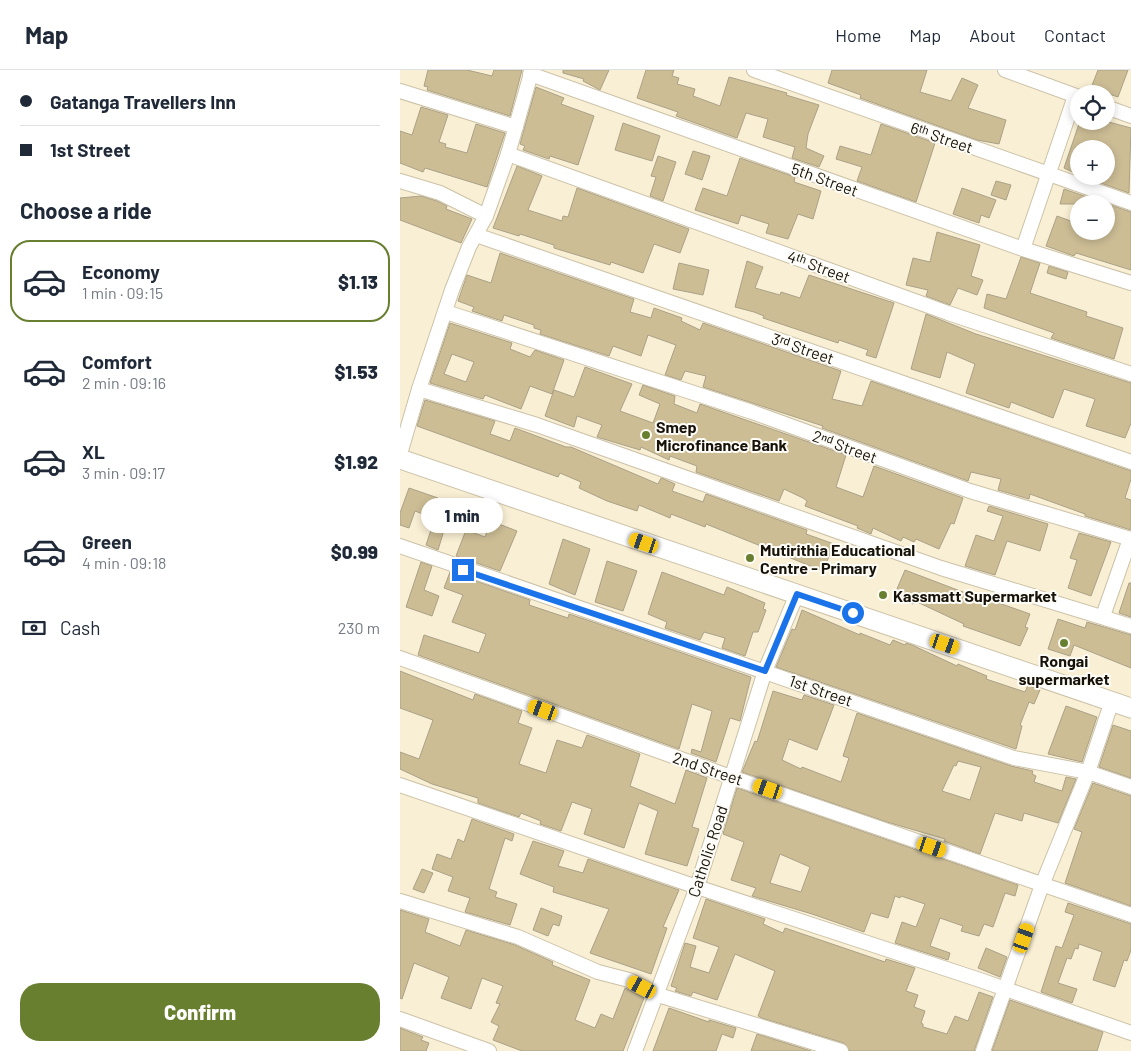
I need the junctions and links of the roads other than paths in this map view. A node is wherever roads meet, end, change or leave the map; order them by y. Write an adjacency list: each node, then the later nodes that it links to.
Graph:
1 (754, 70): 11 (street, 6ᵗʰ Street)
2 (1005, 70): 5 (street)
3 (531, 72): 9 (street); 16 (street, 5th Street)
4 (400, 91): 9 (street)
5 (1070, 93)
6 (1115, 110): 8 (street)
7 (1070, 116): 11 (street)
8 (1131, 116)
9 (516, 127): 10 (street)
10 (508, 154): 14 (street); 19 (street, 4ᵗʰ Street)
11 (1049, 174): 13 (street, 6ᵗʰ Street); 16 (street)
12 (400, 180): 14 (street)
13 (1131, 203)
14 (486, 216): 15 (street)
15 (476, 235): 18 (street); 23 (street, 3ʳᵈ Street)
16 (1023, 249): 17 (street, 5th Street)
17 (1126, 281)
18 (446, 312): 20 (street); 24 (street, 2ⁿᵈ Street)
19 (1131, 374)
20 (418, 389): 21 (street); 27 (street)
21 (400, 454)
22 (400, 459): 26 (main road)
23 (1131, 462)
24 (1131, 539): 27 (street)
25 (400, 546): 30 (street, 1st Street)
26 (797, 594): 30 (street, Catholic Road); 31 (main road)
27 (1103, 616): 28 (street)
28 (1131, 626)
29 (400, 658): 34 (street, 2nd Street)
30 (765, 671): 33 (street, 1st Street); 34 (street, Catholic Road)
31 (1112, 701): 32 (main road); 33 (street)
32 (1131, 708)
33 (1088, 772): 36 (street, 1st Street); 37 (street)
34 (731, 777): 37 (street, 2nd Street); 38 (street, Catholic Road)
35 (400, 785): 38 (street)
36 (1131, 787)
37 (1042, 885): 40 (street, 2nd Street); 41 (street)
38 (697, 888): 41 (street); 42 (street, Catholic Road)
39 (400, 901): 42 (street)
40 (1131, 915)
41 (1006, 991): 44 (street); 48 (street)
42 (655, 994): 46 (street, Catholic Road); 47 (street)
43 (400, 1019): 45 (street)
44 (1131, 1033)
45 (489, 1051)
46 (635, 1051)
47 (841, 1051)
48 (983, 1051)

